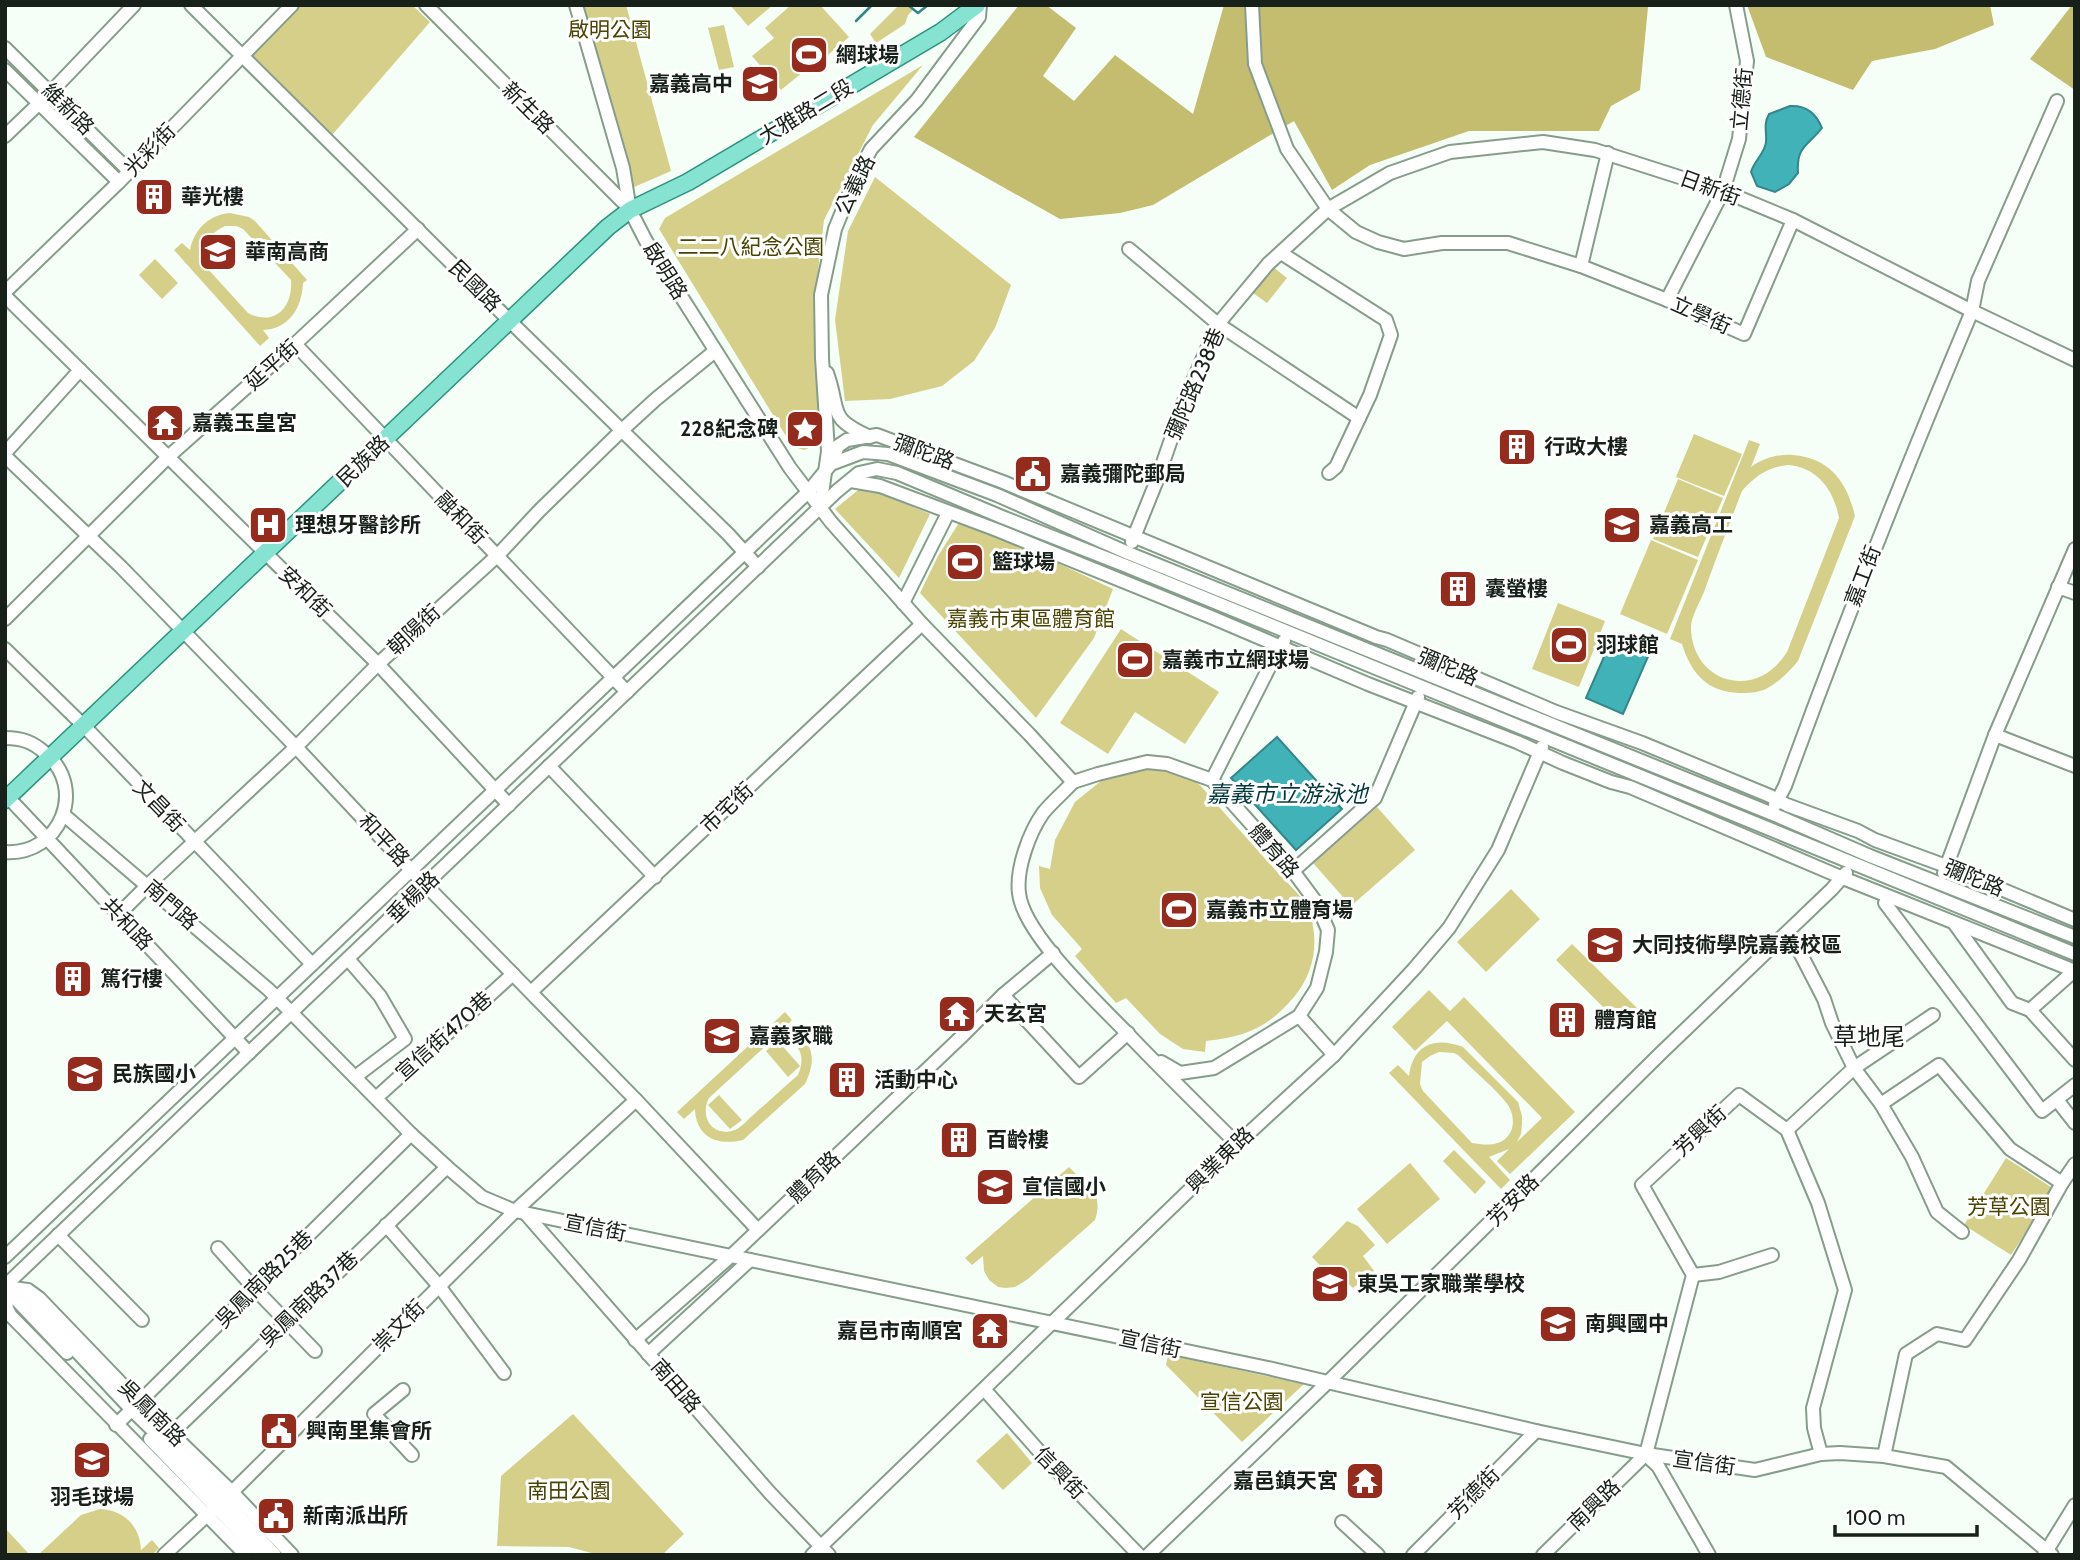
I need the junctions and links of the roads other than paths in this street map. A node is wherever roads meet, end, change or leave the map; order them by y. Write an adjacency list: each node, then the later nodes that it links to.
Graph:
1 (134, 5): 12 (street)
2 (191, 5): 10 (street, 民國路)
3 (292, 5): 10 (street, 光彩街)
4 (426, 5): 21 (street, 新生路)
5 (576, 5): 21 (street, 啟明路)
6 (978, 5): 21 (main road, 大雅路二段); 34 (street, 公義路)
7 (1252, 5): 20 (street, 立學街)
8 (1735, 5): 19 (street, 立德街)
9 (5, 48): 12 (street, 維新路)
10 (242, 56): 17 (street, 光彩街); 23 (street, 民國路)
11 (5, 70): 14 (street, 維新路)
12 (51, 92): 14 (street); 17 (street, 維新路)
13 (2057, 102): 29 (street, 嘉工街)
14 (39, 104): 15 (street); 18 (street, 維新路)
15 (5, 136)
16 (1608, 153): 19 (street, 日新街); 20 (street, 日新街); 26 (street)
17 (130, 171): 18 (street, 光彩街)
18 (119, 182): 27 (street, 光彩街)
19 (1723, 191): 22 (street, 日新街); 28 (street, 立德街)
20 (1328, 209): 25 (street, 彌陀路238巷); 26 (street, 立學街)
21 (630, 210): 30 (main road, 民族路); 33 (street, 啟明路)
22 (1793, 220): 28 (street, 立學街); 29 (street, 日新街)
23 (418, 229): 30 (street, 民國路); 32 (street, 延平街)
24 (1129, 248): 31 (street)
25 (1281, 253): 31 (street, 彌陀路238巷); 37 (street)
26 (1581, 265): 28 (street, 立學街)
27 (5, 294): 36 (street, 安和街)
28 (1667, 300)
29 (1972, 310): 35 (street, 日新街); 96 (street, 嘉工街)
30 (510, 321): 38 (street, 民國路); 40 (main road, 民族路)
31 (1219, 324): 37 (street); 50 (street, 彌陀路238巷)
32 (295, 344): 40 (street, 融和街); 42 (street, 延平街)
33 (715, 351): 38 (street, 朝陽街); 46 (street, 啟明路)
34 (822, 358): 39 (street, 公義路); 43 (street, 公義路)
35 (2075, 360)
36 (80, 370): 41 (street); 42 (street, 安和街)
37 (1359, 418): 44 (street)
38 (621, 431): 52 (street, 民國路); 55 (street, 朝陽街)
39 (870, 437): 43 (street, 彌陀路); 50 (street, 彌陀路)
40 (386, 439): 54 (main road, 民族路); 55 (street, 融和街)
41 (5, 454): 49 (street, 和平路)
42 (169, 457): 49 (street, 延平街); 54 (street, 安和街)
43 (828, 468): 46 (street, 彌陀路); 47 (street, 公義路); 53 (street, 彌陀路)
44 (1329, 473)
45 (850, 481): 47 (street, 彌陀路); 48 (street); 65 (street, 彌陀路)
46 (807, 492): 47 (street, 啟明路); 52 (street, 垂楊路)
47 (820, 508): 56 (street, 垂楊路); 60 (street)
48 (948, 513): 60 (street); 69 (street)
49 (89, 536): 62 (street, 延平街); 64 (street, 和平路)
50 (1134, 537): 53 (street, 彌陀路238巷); 59 (street, 彌陀路)
51 (2075, 549): 57 (street)
52 (745, 552): 56 (street, 民國路); 74 (street, 垂楊路)
53 (1128, 553): 61 (street, 彌陀路)
54 (265, 554): 64 (main road, 民族路); 71 (street, 安和街)
55 (497, 556): 71 (street, 朝陽街); 74 (street, 融和街)
56 (758, 567): 77 (street, 垂楊路)
57 (2058, 587): 58 (street); 81 (street)
58 (2075, 593)
59 (1289, 600): 61 (street); 66 (street, 彌陀路)
60 (903, 603): 63 (street)
61 (1289, 618): 65 (street); 68 (street, 彌陀路)
62 (5, 619)
63 (922, 624): 92 (street); 110 (street, 市宅街)
64 (183, 632): 80 (main road, 民族路); 85 (street, 和平路)
65 (1286, 632): 69 (street); 72 (street, 彌陀路)
66 (1376, 637): 68 (street); 70 (street, 彌陀路)
67 (5, 649): 80 (street, 文昌街)
68 (1370, 650): 72 (street); 73 (street, 彌陀路)
69 (1278, 652): 75 (street); 91 (street)
70 (1431, 660): 73 (street); 79 (street, 彌陀路)
71 (378, 664): 85 (street, 朝陽街); 93 (street, 安和街)
72 (1365, 664): 75 (street); 76 (street, 彌陀路)
73 (1426, 674): 76 (street); 79 (street, 彌陀路)
74 (613, 678): 77 (street, 融和街); 93 (street, 垂楊路)
75 (1359, 681): 78 (street)
76 (1422, 687): 78 (street); 83 (street, 彌陀路)
77 (627, 692): 89 (street, 垂楊路)
78 (1415, 706): 86 (street); 109 (street)
79 (1554, 718): 83 (street, 興業東路); 84 (street, 彌陀路); 88 (street, 彌陀路)
80 (83, 726): 87 (main road, 民族路); 104 (street, 文昌街)
81 (1995, 735): 90 (street); 107 (street)
82 (5, 738): 87 (street)
83 (1546, 738): 86 (street, 興業東路); 88 (street, 彌陀路)
84 (1637, 741): 88 (street); 96 (street, 彌陀路)
85 (296, 747): 104 (street, 朝陽街); 108 (street, 和平路)
86 (1540, 752): 94 (street); 140 (street, 興業東路)
87 (51, 757): 95 (main road, 民族路); 99 (street)
88 (1628, 764): 94 (street); 98 (street, 彌陀路); 100 (street, 彌陀路)
89 (550, 766): 97 (street, 垂楊路); 110 (street)
90 (2075, 766)
91 (1212, 780): 92 (street, 體育路); 109 (street, 體育路)
92 (1073, 782): 123 (street, 體育路)
93 (496, 789): 97 (street, 安和街); 108 (street, 垂楊路)
94 (1618, 789): 103 (street)
95 (6, 797): 102 (street, 共和路)
96 (1778, 800): 98 (street, 嘉工街); 101 (street, 彌陀路)
97 (509, 805): 112 (street, 垂楊路)
98 (1770, 814): 100 (street, 嘉工街); 106 (street, 彌陀路)
99 (64, 815): 102 (street); 114 (street, 南門路)
100 (1762, 825): 103 (street, 嘉工街); 106 (street, 彌陀路)
101 (1866, 835): 106 (street, 芳安路); 107 (street, 彌陀路)
102 (47, 839): 105 (street); 118 (street, 共和路)
103 (1752, 840): 111 (street)
104 (194, 843): 114 (street, 朝陽街); 126 (street, 文昌街)
105 (5, 852)
106 (1854, 857): 111 (street, 芳安路); 113 (street, 彌陀路); 115 (street, 彌陀路)
107 (1946, 866): 113 (street); 119 (street, 彌陀路)
108 (411, 870): 112 (street, 和平路); 126 (street, 垂楊路)
109 (1293, 871): 135 (street, 體育路)
110 (654, 877): 129 (street, 市宅街)
111 (1843, 878): 117 (street); 177 (street, 芳安路)
112 (426, 884): 125 (street, 垂楊路); 128 (street, 和平路)
113 (1939, 884): 115 (street); 121 (street, 彌陀路)
114 (148, 885): 118 (street, 朝陽街); 131 (street, 南門路)
115 (1934, 897): 117 (street); 124 (street, 彌陀路)
116 (1885, 903): 147 (street)
117 (1920, 908): 120 (street)
118 (118, 915): 137 (street, 共和路)
119 (2075, 920)
120 (1954, 923): 127 (street); 132 (street)
121 (2075, 937)
122 (1793, 939): 142 (street)
123 (1053, 953): 130 (street, 體育路); 136 (street, 體育路)
124 (2075, 954)
125 (348, 959): 133 (street, 垂楊路); 143 (street)
126 (312, 964): 131 (street, 垂楊路)
127 (2075, 971): 132 (street)
128 (513, 974): 129 (street, 和平路); 145 (street, 宣信街470巷)
129 (531, 992): 146 (street, 和平路)
130 (1003, 995): 136 (street); 158 (street, 體育路)
131 (277, 998): 133 (street, 南門路); 137 (street, 垂楊路)
132 (2030, 1010): 141 (street)
133 (291, 1013): 139 (street, 垂楊路); 143 (street, 宣信街)
134 (1933, 1015): 142 (street)
135 (1299, 1016): 138 (street, 體育路); 140 (street)
136 (1128, 1033): 138 (street, 體育路)
137 (235, 1038): 139 (street, 共和路); 164 (street, 垂楊路)
138 (1143, 1051): 152 (street, 體育路)
139 (249, 1053): 160 (street, 垂楊路)
140 (1334, 1055): 152 (street, 興業東路)
141 (2075, 1060)
142 (1854, 1068): 148 (street); 150 (street)
143 (355, 1077): 145 (street, 宣信街)
144 (2075, 1085): 147 (street)
145 (376, 1098): 151 (street, 宣信街)
146 (636, 1100): 156 (street, 崇文街); 158 (street, 和平路)
147 (2057, 1100): 149 (street)
148 (1881, 1104): 155 (street); 159 (street)
149 (2075, 1123)
150 (1787, 1130): 166 (street, 芳興街); 185 (street)
151 (411, 1134): 154 (street, 宣信街); 169 (street, 吳鳳南路25巷)
152 (1237, 1144): 172 (street, 興業東路)
153 (2075, 1164): 155 (street)
154 (447, 1167): 156 (street, 宣信街); 157 (street, 吳鳳南路37巷)
155 (2062, 1183): 187 (street)
156 (520, 1212): 162 (street, 宣信街); 167 (street, 崇文街); 173 (street, 南田路)
157 (386, 1224): 167 (street); 171 (street, 吳鳳南路37巷)
158 (758, 1230): 162 (street, 體育路)
159 (1962, 1232)
160 (58, 1235): 168 (street, 垂楊路); 170 (street)
161 (218, 1248): 169 (street)
162 (732, 1255): 165 (street, 宣信街); 173 (street, 體育路)
163 (1772, 1255): 166 (street)
164 (5, 1256)
165 (750, 1260): 172 (street, 宣信街); 175 (street)
166 (1693, 1275): 184 (street)
167 (439, 1286): 176 (street); 188 (street, 崇文街)
168 (5, 1288): 180 (street, 吳鳳南路); 180 (street, 吳鳳南路); 181 (street, 吳鳳南路)
169 (254, 1289): 171 (street); 180 (street, 吳鳳南路25巷)
170 (142, 1320)
171 (286, 1321): 174 (street); 183 (street, 吳鳳南路37巷)
172 (1052, 1323): 177 (street, 宣信街); 178 (street, 興業東路)
173 (635, 1340): 175 (street, 南田路)
174 (315, 1351)
175 (648, 1354): 191 (street, 南田路)
176 (504, 1373)
177 (1328, 1383): 182 (street, 宣信街); 199 (street, 芳安路)
178 (984, 1389): 191 (street, 興業東路); 198 (street, 信興街)
179 (403, 1390): 186 (street)
180 (133, 1409): 181 (street, 吳鳳南路25巷); 183 (street, 吳鳳南路); 188 (street, 吳鳳南路)
181 (116, 1425): 188 (street, 吳鳳南路)
182 (1536, 1431): 184 (street, 宣信街); 201 (street, 芳德街)
183 (172, 1433): 188 (street, 吳鳳南路)
184 (1646, 1454): 185 (street, 宣信街); 202 (street, 南興路); 203 (street)
185 (1821, 1454): 187 (street, 宣信街)
186 (412, 1455)
187 (1884, 1457): 192 (street, 宣信街)
188 (220, 1503): 193 (street, 崇文街); 194 (street, 吳鳳南路); 195 (street, 吳鳳南路); 196 (street, 吳鳳南路); 197 (street, 吳鳳南路)
189 (2075, 1505): 192 (street)
190 (1342, 1522): 200 (street)
191 (821, 1552)
192 (2048, 1553)
193 (164, 1555)
194 (246, 1555)
195 (262, 1555)
196 (275, 1555)
197 (292, 1555)
198 (1139, 1555)
199 (1148, 1555)
200 (1378, 1555)
201 (1413, 1555)
202 (1543, 1555)
203 (1709, 1555)

